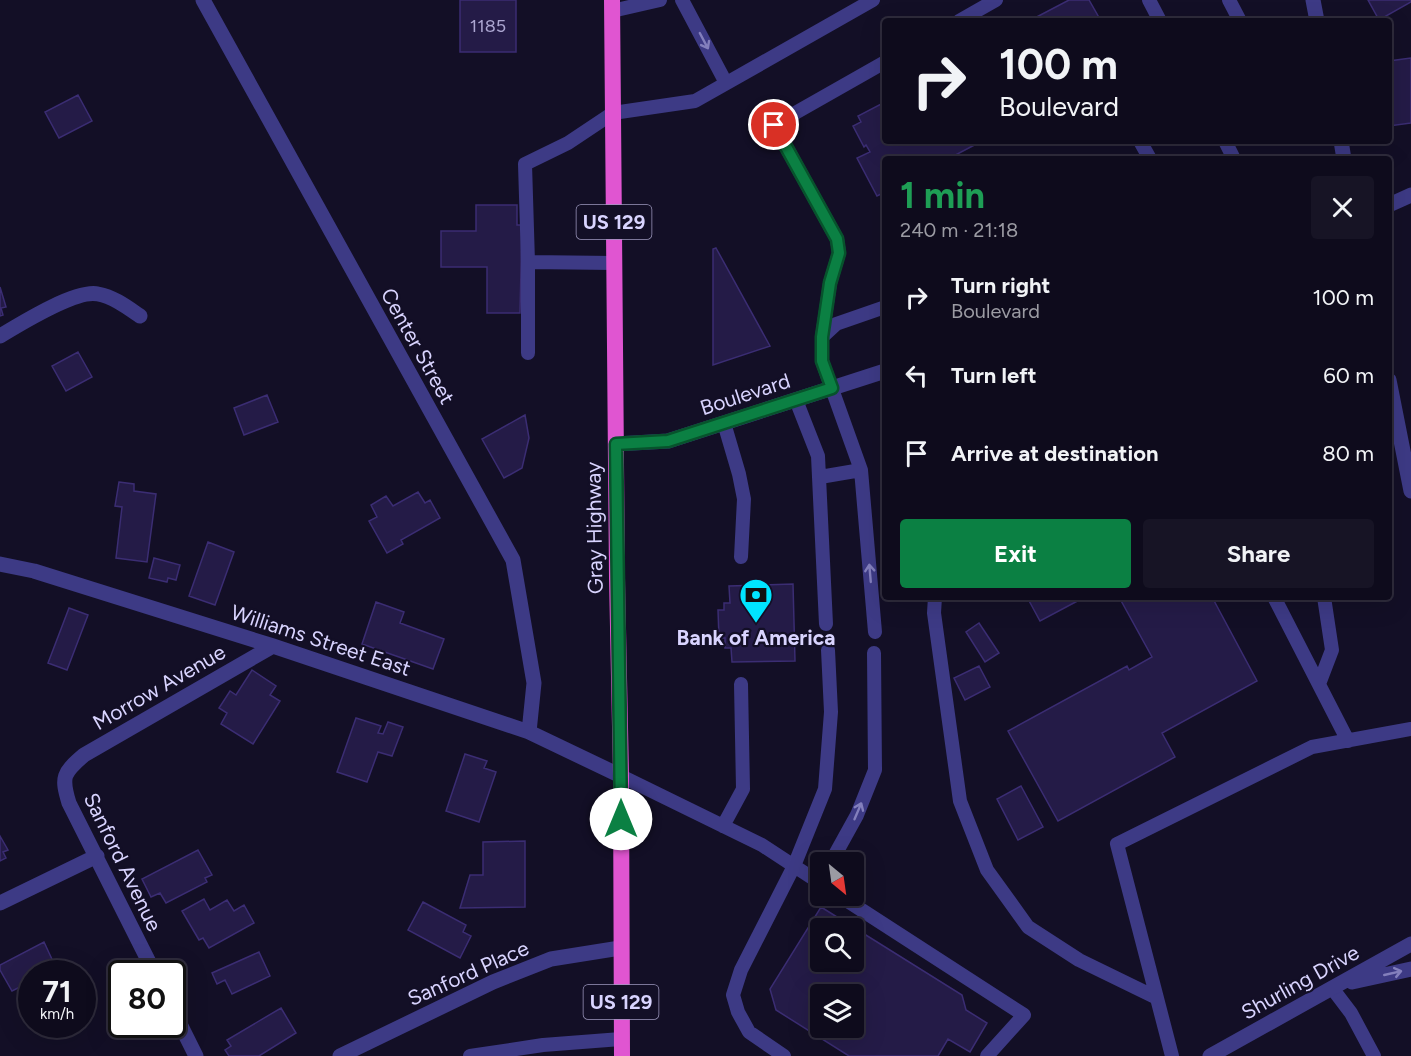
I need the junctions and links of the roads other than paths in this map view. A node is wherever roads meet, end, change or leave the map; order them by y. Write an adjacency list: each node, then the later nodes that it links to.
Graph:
1 (203, 0): 48 (street, Center Street)
2 (660, 0): 9 (lane)
3 (682, 0): 15 (lane, one-way to 15)
4 (873, 0): 15 (lane)
5 (996, 0): 10 (lane)
6 (1149, 0): 11 (lane)
7 (1229, 0): 12 (lane)
8 (1313, 0): 13 (street)
9 (612, 5): 16 (highway, Gray Highway / US 129)
10 (964, 18)
11 (1158, 18)
12 (1238, 18)
13 (1316, 18)
14 (882, 64): 24 (lane)
15 (726, 83): 16 (lane)
16 (613, 113): 19 (lane); 20 (highway, Gray Highway / US 129)
17 (1411, 195): 18 (street)
18 (1392, 204)
19 (528, 262): 20 (lane); 25 (lane)
20 (614, 263): 31 (highway, Gray Highway / US 129)
21 (882, 308): 24 (lane)
22 (140, 316): 23 (street)
23 (0, 336)
24 (822, 337): 27 (lane)
25 (528, 353)
26 (882, 372): 27 (street, Boulevard)
27 (832, 388): 29 (street, Boulevard); 32 (lane)
28 (1392, 395): 34 (street)
29 (796, 400): 30 (street, Boulevard); 33 (lane)
30 (724, 423): 31 (street, Boulevard); 35 (lane)
31 (616, 444): 51 (highway, Gray Highway / US 129)
32 (861, 470): 33 (lane); 41 (lane, one-way to 32)
33 (819, 477): 40 (lane)
34 (1411, 491)
35 (741, 557)
36 (0, 564): 42 (street, Williams Street East)
37 (935, 600): 64 (lane)
38 (1276, 600): 46 (lane)
39 (1324, 600): 46 (lane)
40 (826, 624)
41 (875, 632)
42 (273, 646): 48 (street, Williams Street East); 50 (street, Morrow Avenue)
43 (828, 650): 55 (lane)
44 (874, 653): 53 (lane, one-way to 44)
45 (741, 684): 52 (lane)
46 (1319, 684): 49 (lane)
47 (1411, 729): 49 (lane)
48 (529, 732): 51 (street, Williams Street East)
49 (1348, 741): 64 (lane)
50 (69, 768): 54 (street, Sanford Avenue)
51 (621, 776): 52 (lane); 60 (highway, Gray Highway / US 129)
52 (723, 826): 55 (lane)
53 (837, 852)
54 (97, 856): 57 (street); 61 (street, Sanford Avenue)
55 (794, 866): 56 (lane); 71 (lane)
56 (810, 876)
57 (0, 903)
58 (855, 906): 72 (lane)
59 (1411, 944): 63 (street, Shurling Drive)
60 (620, 948): 66 (highway, Gray Highway / US 129); 69 (street, Sanford Place)
61 (148, 960)
62 (1411, 969): 63 (street, one-way to 62)
63 (1334, 987): 74 (street, Shurling Drive); 75 (lane)
64 (1157, 998): 73 (lane)
65 (186, 1036): 68 (street)
66 (622, 1048): 67 (lane)
67 (500, 1053): 70 (lane)
68 (196, 1056)
69 (340, 1056)
70 (470, 1056)
71 (784, 1056)
72 (987, 1056)
73 (1172, 1056)
74 (1210, 1056)
75 (1374, 1056)

